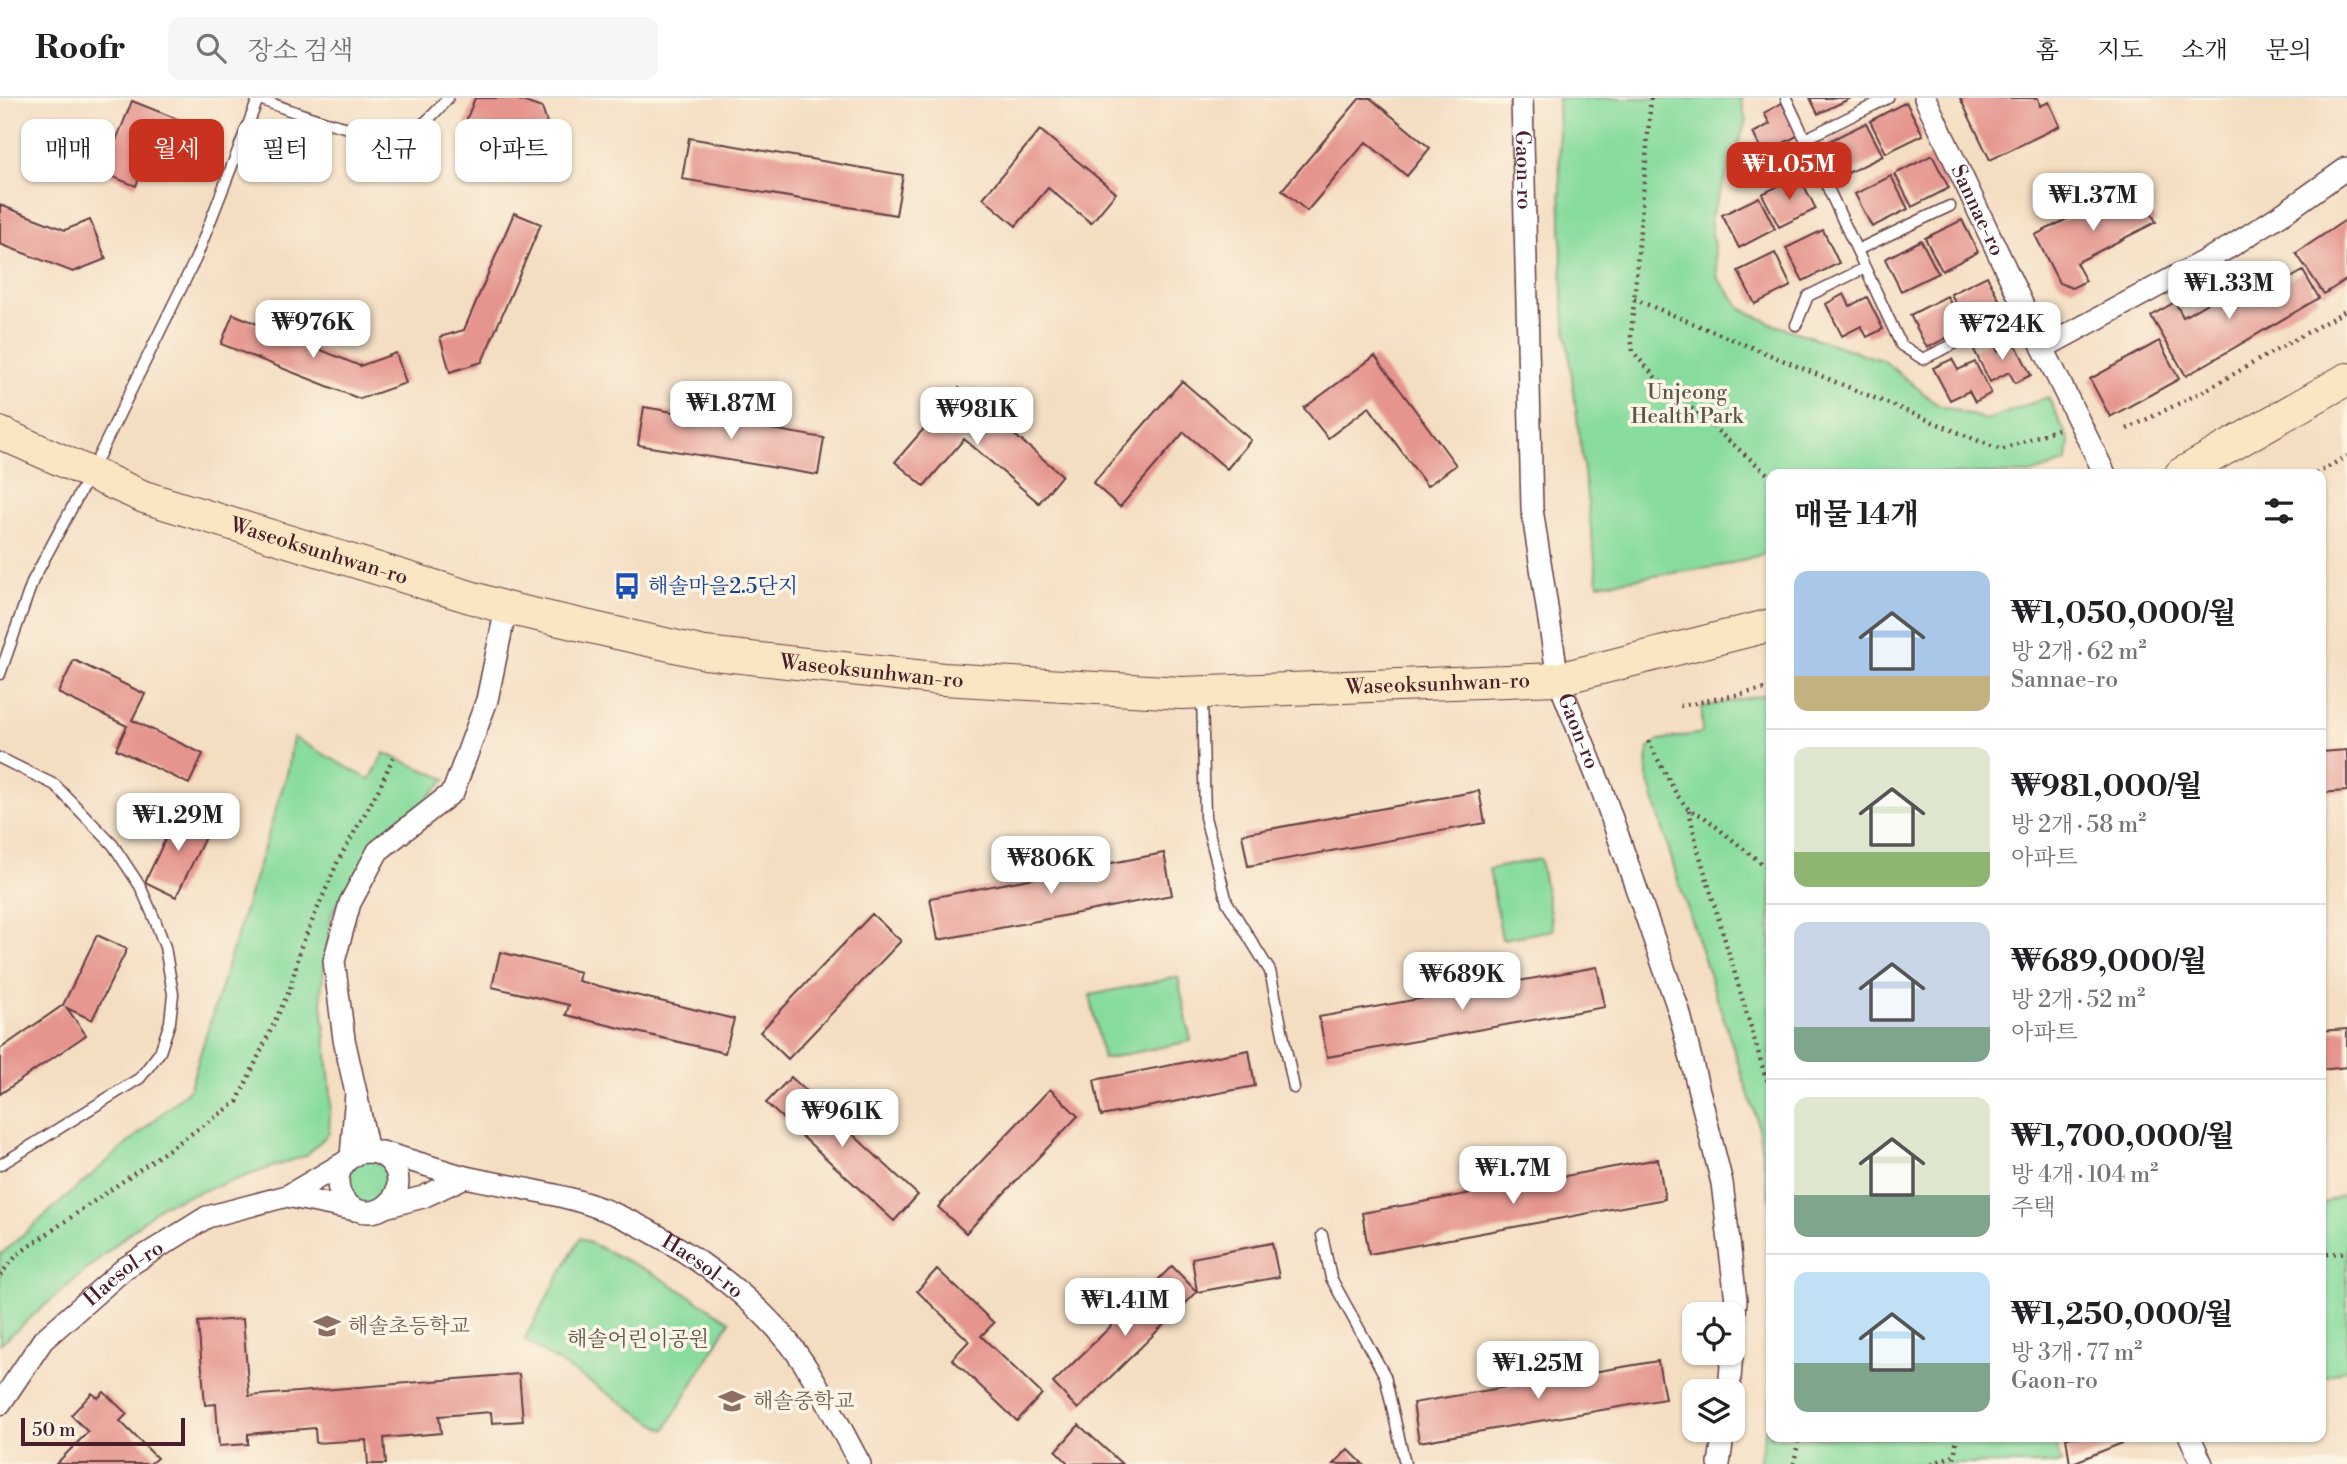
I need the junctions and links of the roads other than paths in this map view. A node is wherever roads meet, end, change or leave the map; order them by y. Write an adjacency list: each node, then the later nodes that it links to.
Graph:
1 (257, 98): 2 (lane); 21 (lane)
2 (448, 98)
3 (1522, 98): 25 (street, Gaon-ro)
4 (1786, 98): 7 (lane)
5 (1888, 98): 7 (lane)
6 (1925, 98): 16 (street, Sannae-ro)
7 (1805, 139): 8 (lane)
8 (1812, 153): 10 (lane); 12 (lane)
9 (2347, 168): 16 (street)
10 (1734, 173)
11 (1950, 206): 12 (lane)
12 (1857, 250): 13 (lane)
13 (1865, 268): 14 (lane); 15 (lane)
14 (2000, 322)
15 (1796, 325)
16 (2043, 348): 19 (street, Sannae-ro)
17 (2347, 379): 20 (street)
18 (0, 433): 21 (street, Waseoksunhwan-ro)
19 (2103, 469)
20 (2190, 469)
21 (90, 474): 22 (street, Waseoksunhwan-ro); 24 (lane)
22 (506, 608): 26 (street, Waseoksunhwan-ro); 29 (street)
23 (1766, 626): 25 (street, Waseoksunhwan-ro)
24 (0, 674)
25 (1558, 679): 26 (street, Waseoksunhwan-ro); 36 (street, Gaon-ro)
26 (1202, 692): 28 (lane)
27 (0, 758): 30 (lane)
28 (1293, 1088)
29 (355, 1157): 31 (street, Haesol-ro); 32 (street); 33 (street); 34 (street)
30 (0, 1166)
31 (465, 1177): 33 (street); 40 (street, Haesol-ro)
32 (287, 1196): 34 (street); 37 (street, Haesol-ro)
33 (385, 1207): 34 (street)
34 (355, 1210)
35 (1322, 1235): 41 (lane)
36 (1736, 1302)
37 (0, 1404)
38 (1722, 1442): 42 (street)
39 (2192, 1442): 43 (street)
40 (860, 1464)
41 (1405, 1464)
42 (1719, 1464)
43 (2202, 1464)

